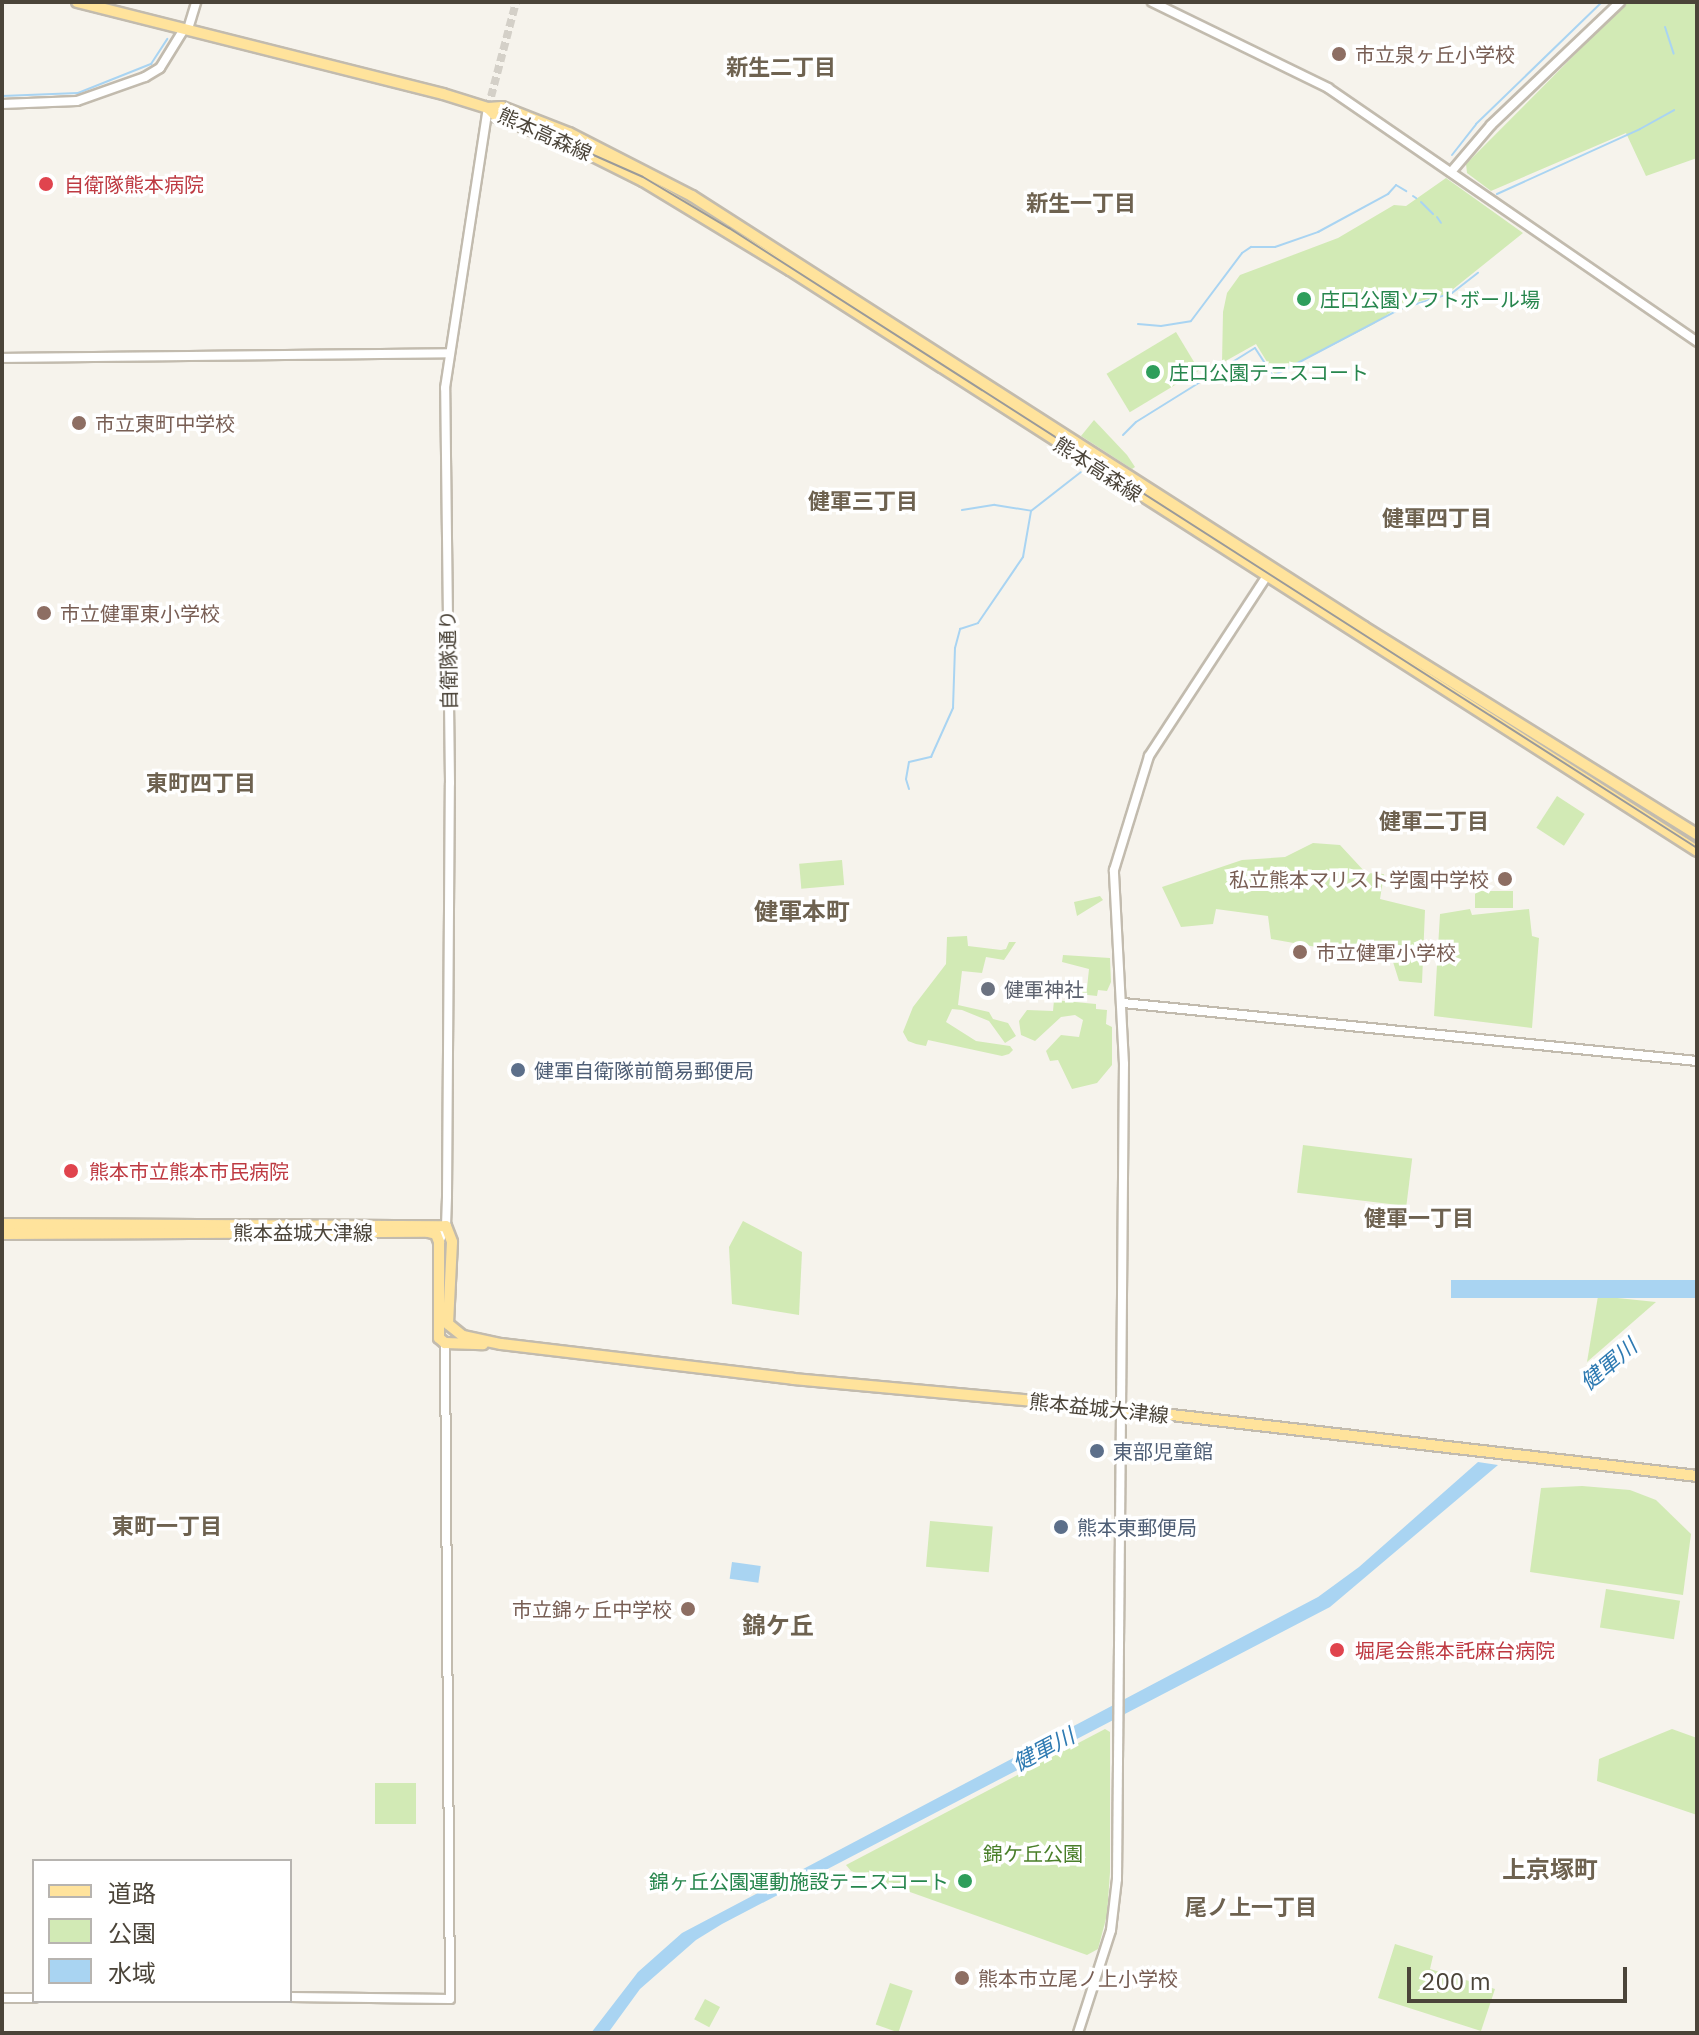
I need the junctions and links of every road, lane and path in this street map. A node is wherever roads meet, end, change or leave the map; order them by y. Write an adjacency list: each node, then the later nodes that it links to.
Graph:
1 (77, 2): 5 (main road, 熊本高森線)
2 (196, 2): 5 (street)
3 (1152, 2): 8 (street)
4 (1620, 2): 8 (street)
5 (186, 29): 6 (street); 7 (main road, 熊本高森線)
6 (2, 104)
7 (488, 108): 10 (street, 自衛隊通り); 12 (main road, 熊本高森線); 13 (main road, 熊本高森線)
8 (1451, 172): 9 (street)
9 (1697, 342)
10 (448, 353): 11 (street); 17 (street, 自衛隊通り)
11 (2, 358)
12 (1266, 577): 14 (main road, 熊本高森線); 15 (street)
13 (1697, 834)
14 (1697, 851)
15 (1123, 1003): 16 (street); 24 (street)
16 (1697, 1061)
17 (446, 1220): 18 (main road, 熊本益城大津線); 20 (street); 21 (main road)
18 (2, 1224)
19 (2, 1234): 20 (main road, 熊本益城大津線)
20 (439, 1242): 22 (main road)
21 (448, 1324): 22 (main road); 23 (main road, 熊本益城大津線)
22 (445, 1343): 23 (main road, 熊本益城大津線); 26 (street)
23 (501, 1344): 24 (main road, 熊本益城大津線)
24 (1120, 1409): 25 (main road, 熊本益城大津線); 29 (street)
25 (1697, 1476)
26 (292, 1997)
27 (2, 1998): 28 (street)
28 (32, 1998)
29 (1078, 2033)

